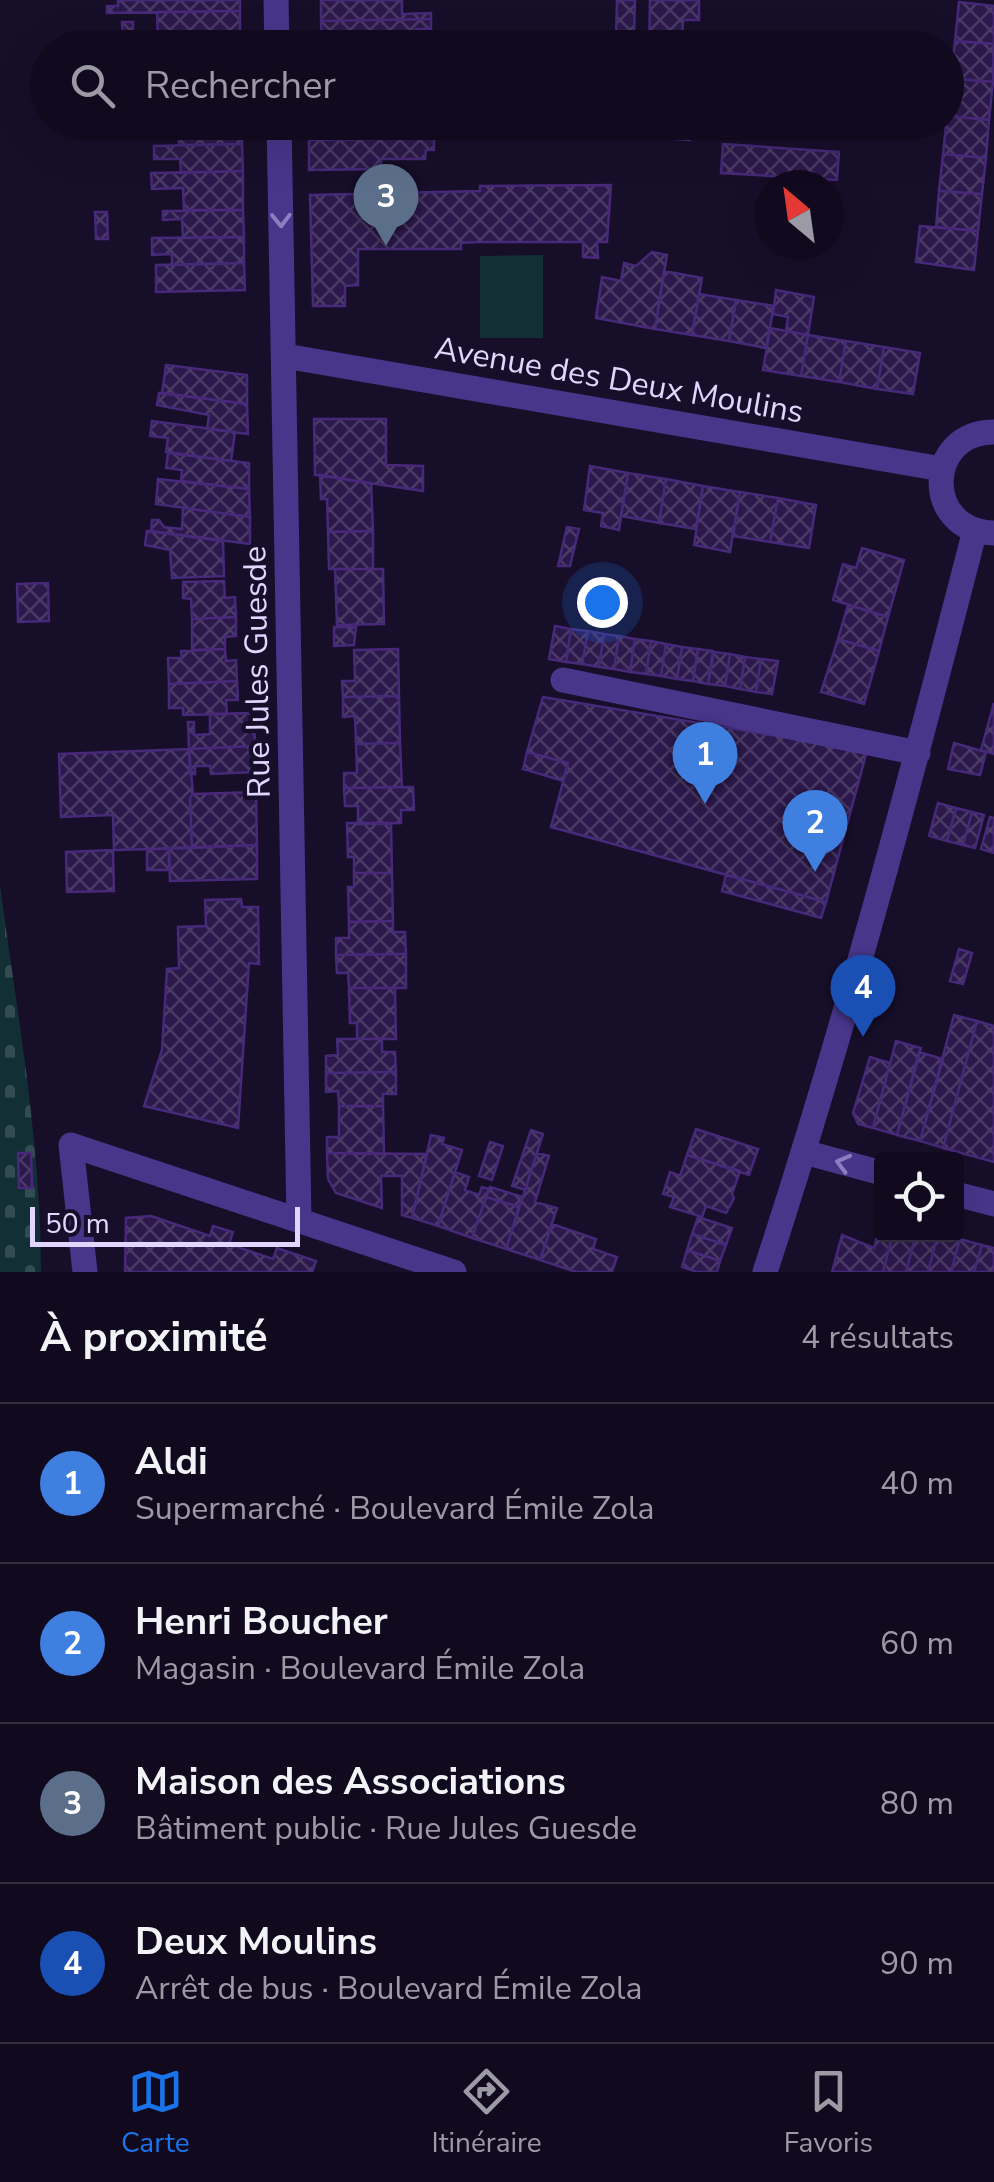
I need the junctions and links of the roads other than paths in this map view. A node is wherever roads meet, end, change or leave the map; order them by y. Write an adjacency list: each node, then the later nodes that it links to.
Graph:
1 (276, 0): 2 (street)
2 (277, 30)
3 (279, 140): 4 (street, Rue Jules Guesde, one-way to 4)
4 (285, 356): 6 (street, Avenue des Deux Moulins); 14 (street, Rue Jules Guesde)
5 (994, 432): 6 (street)
6 (942, 469): 7 (street)
7 (984, 531): 9 (street)
8 (563, 680): 9 (street)
9 (918, 753): 10 (street)
10 (804, 1152): 11 (street, one-way to 10); 17 (street)
11 (874, 1172)
12 (964, 1196): 13 (street)
13 (994, 1204)
14 (299, 1220): 15 (street); 16 (street)
15 (84, 1272)
16 (454, 1272)
17 (765, 1272)

